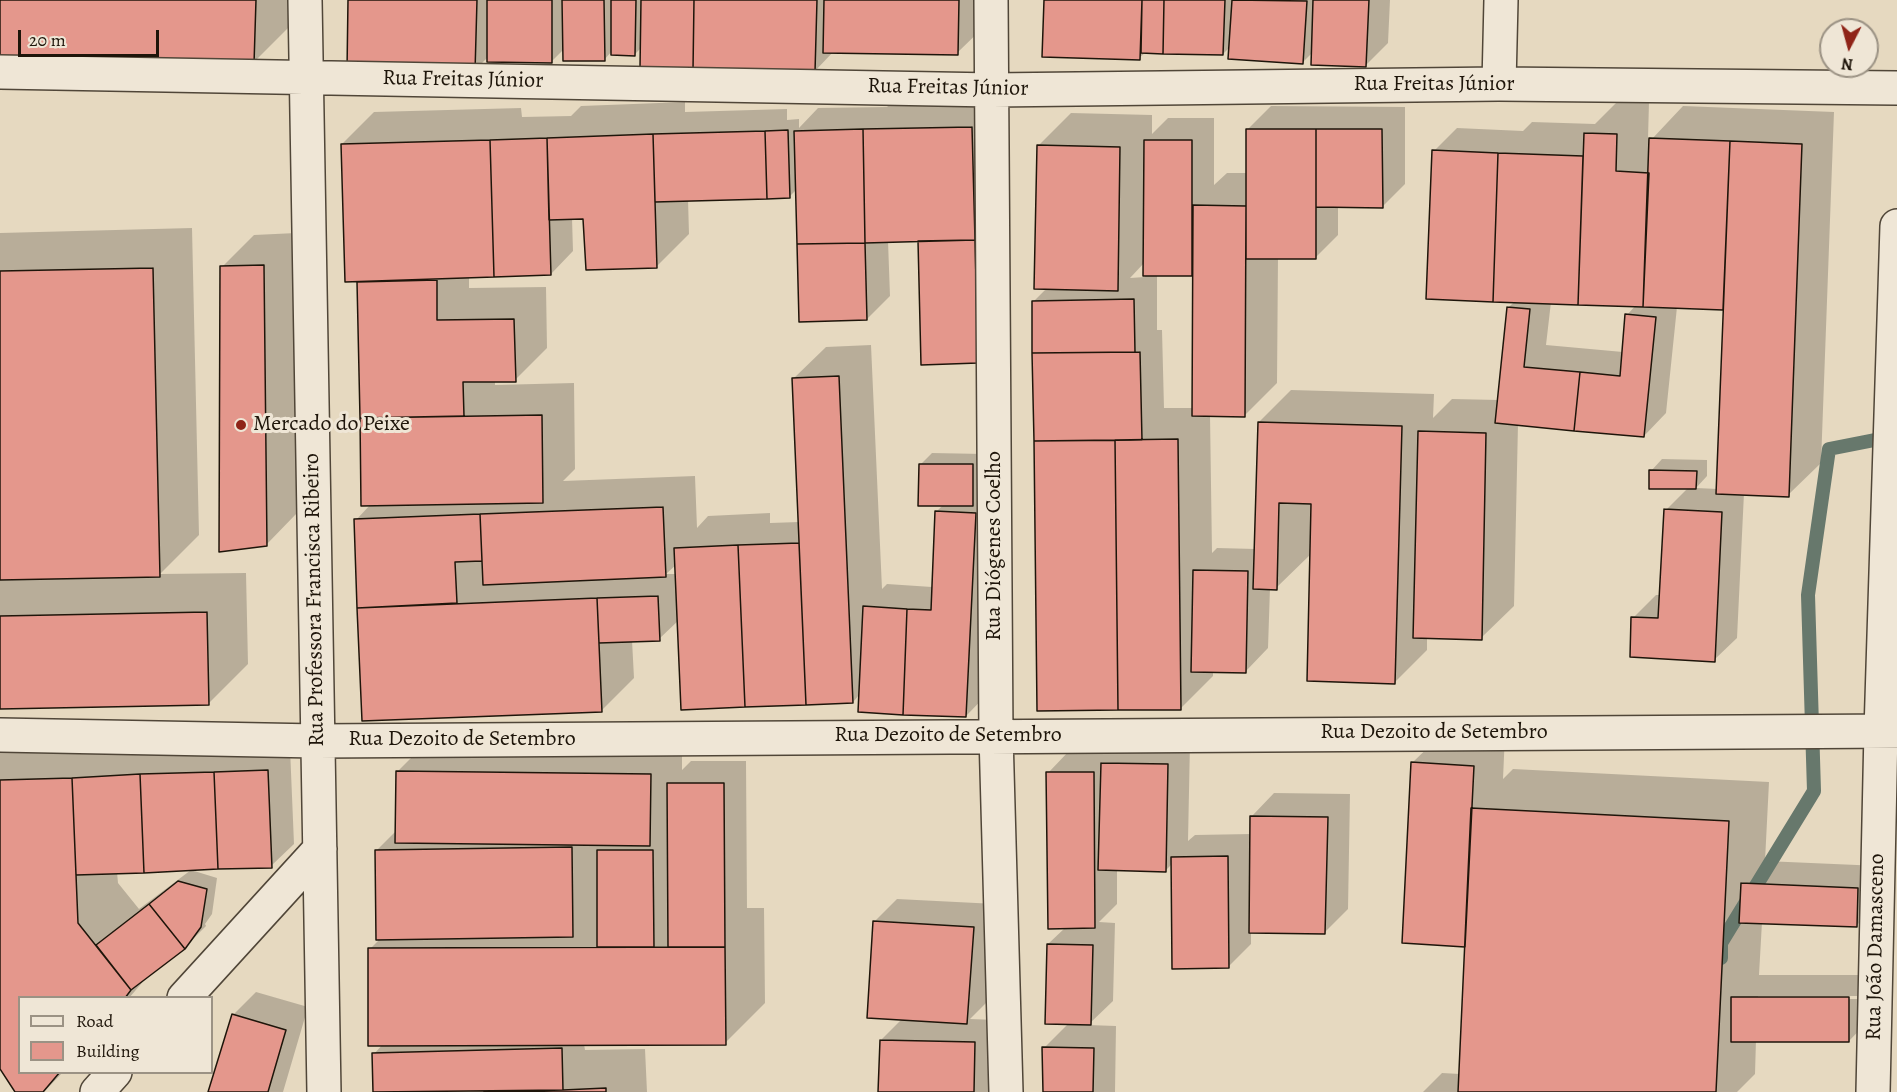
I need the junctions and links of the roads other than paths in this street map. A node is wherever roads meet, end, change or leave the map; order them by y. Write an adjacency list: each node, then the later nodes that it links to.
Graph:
1 (305, 0): 5 (street, Rua Professora Francisca Ribeiro)
2 (991, 0): 8 (street, Rua Diógenes Coelho)
3 (1501, 0): 6 (street)
4 (0, 72): 5 (street, Rua Freitas Júnior)
5 (306, 77): 8 (street, Rua Freitas Júnior); 13 (street, Rua Professora Francisca Ribeiro)
6 (1499, 84): 7 (street, Rua Freitas Júnior); 8 (street, Rua Freitas Júnior)
7 (1897, 88)
8 (993, 90): 12 (street, Rua Diógenes Coelho)
9 (1897, 226): 10 (street, Rua João Damasceno)
10 (1889, 731): 12 (street, Rua Dezoito de Setembro); 20 (street, Rua João Damasceno)
11 (0, 735): 13 (street, Rua Dezoito de Setembro)
12 (996, 735): 13 (street, Rua Dezoito de Setembro); 19 (street, Rua Diógenes Coelho)
13 (317, 741): 14 (street, Rua Professora Francisca Ribeiro)
14 (320, 849): 15 (street); 18 (street, Rua Professora Francisca Ribeiro)
15 (186, 996)
16 (113, 1074): 17 (street)
17 (97, 1092)
18 (324, 1092)
19 (1006, 1092)
20 (1873, 1092)

